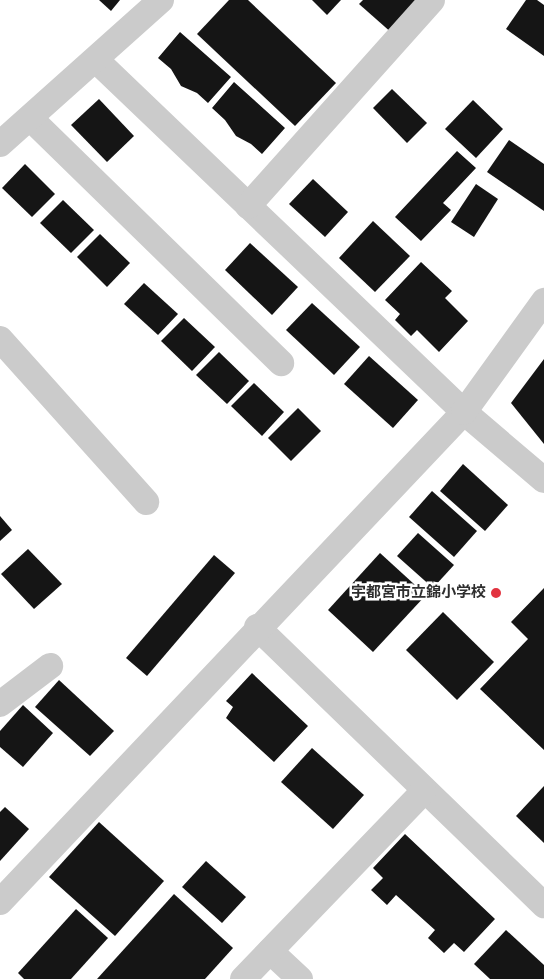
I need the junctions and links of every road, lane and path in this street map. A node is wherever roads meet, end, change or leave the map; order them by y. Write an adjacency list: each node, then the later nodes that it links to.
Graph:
1 (161, 0): 3 (street)
2 (432, 0): 6 (street)
3 (96, 60): 4 (street); 6 (street)
4 (30, 118): 5 (street); 9 (street)
5 (0, 144)
6 (248, 206): 10 (street)
7 (544, 301): 10 (street)
8 (0, 339): 12 (street)
9 (281, 363)
10 (464, 412): 11 (street); 13 (street)
11 (544, 480)
12 (146, 502)
13 (257, 628): 16 (street); 17 (street)
14 (50, 666): 15 (street)
15 (0, 704)
16 (423, 792): 18 (street); 19 (street)
17 (0, 902)
18 (544, 905)
19 (270, 950): 20 (street); 21 (street)
20 (243, 979)
21 (300, 979)

